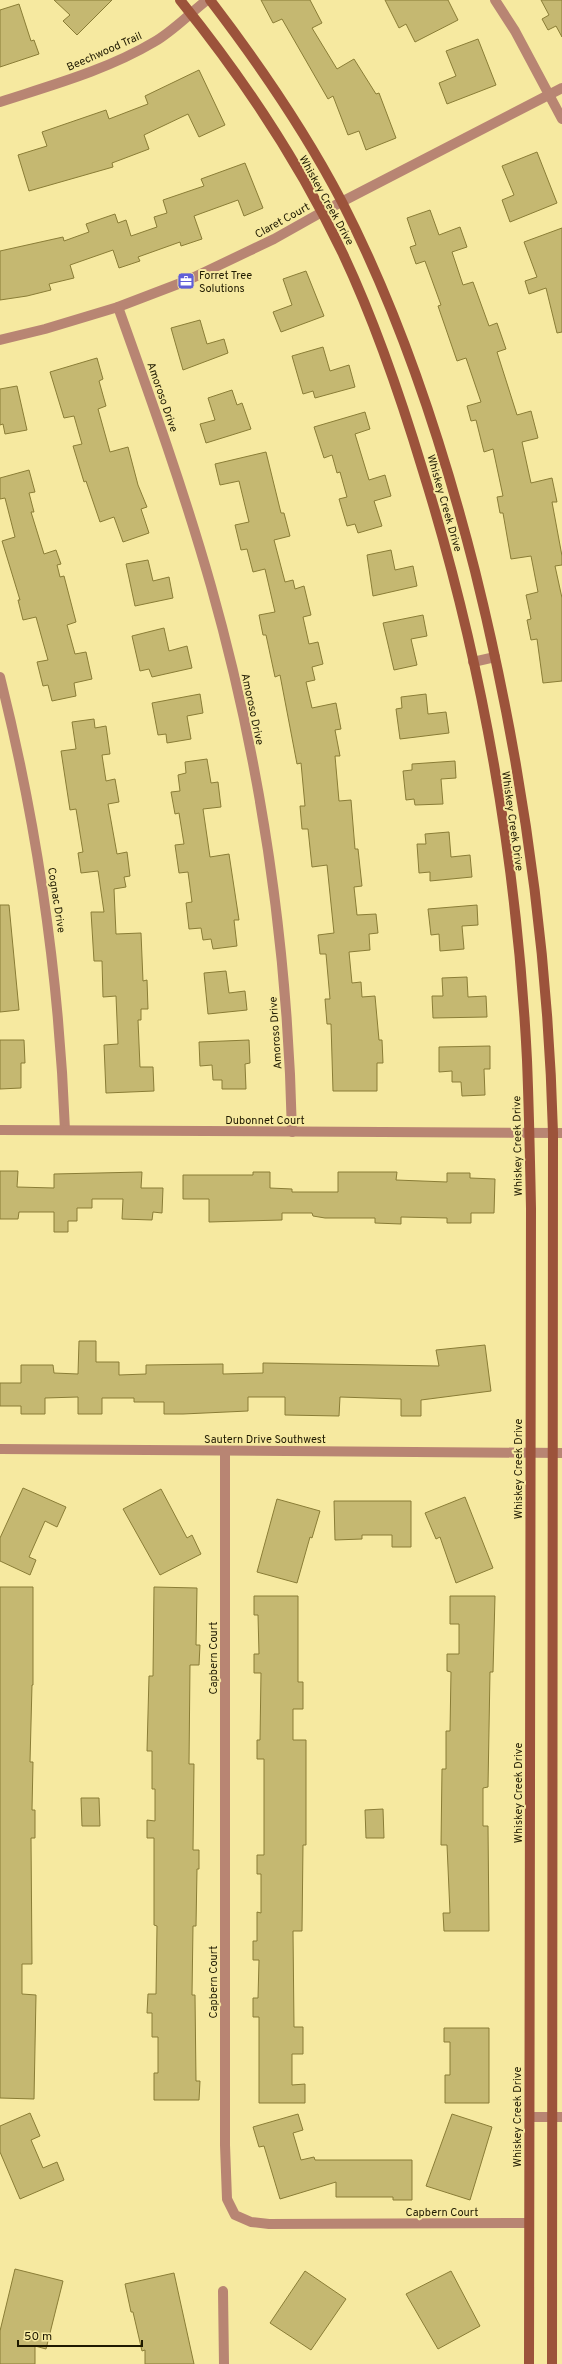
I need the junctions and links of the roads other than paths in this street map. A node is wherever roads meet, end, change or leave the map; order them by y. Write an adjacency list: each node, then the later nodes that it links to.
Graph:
1 (180, 0): 5 (street, Whiskey Creek Drive)
2 (207, 0): 5 (street, Beechwood Trail)
3 (210, 0): 10 (street, Whiskey Creek Drive)
4 (495, 0): 7 (street)
5 (191, 13): 8 (street, Beechwood Trail); 11 (street, Whiskey Creek Drive)
6 (562, 88): 7 (street, Claret Court)
7 (550, 94): 9 (street); 10 (street, Claret Court)
8 (0, 102)
9 (562, 119)
10 (342, 202): 11 (street, Claret Court); 14 (street, Whiskey Creek Drive)
11 (322, 212): 12 (street, Claret Court); 15 (street, Whiskey Creek Drive)
12 (118, 307): 13 (street, Claret Court); 19 (street, Amoroso Drive)
13 (0, 340)
14 (496, 657): 15 (street); 21 (street, Whiskey Creek Drive)
15 (473, 662): 20 (street, Whiskey Creek Drive)
16 (0, 677): 18 (street, Cognac Drive)
17 (0, 1130): 18 (street, Dubonnet Court)
18 (65, 1130): 19 (street, Dubonnet Court)
19 (292, 1132): 20 (street, Dubonnet Court)
20 (529, 1132): 21 (street, Dubonnet Court); 24 (street, Whiskey Creek Drive)
21 (557, 1133): 25 (street, Whiskey Creek Drive)
22 (0, 1450): 23 (street, Sautern Drive Southwest)
23 (225, 1451): 24 (street, Sautern Drive Southwest); 28 (street, Capbern Court)
24 (530, 1453): 25 (street, Sautern Drive Southwest); 27 (street, Whiskey Creek Drive)
25 (558, 1453): 26 (street, Whiskey Creek Drive)
26 (557, 2117): 27 (street); 32 (street, Whiskey Creek Drive)
27 (530, 2118): 28 (street, Whiskey Creek Drive)
28 (529, 2223): 31 (street, Whiskey Creek Drive)
29 (223, 2291): 30 (street)
30 (224, 2364)
31 (529, 2364)
32 (552, 2364)

